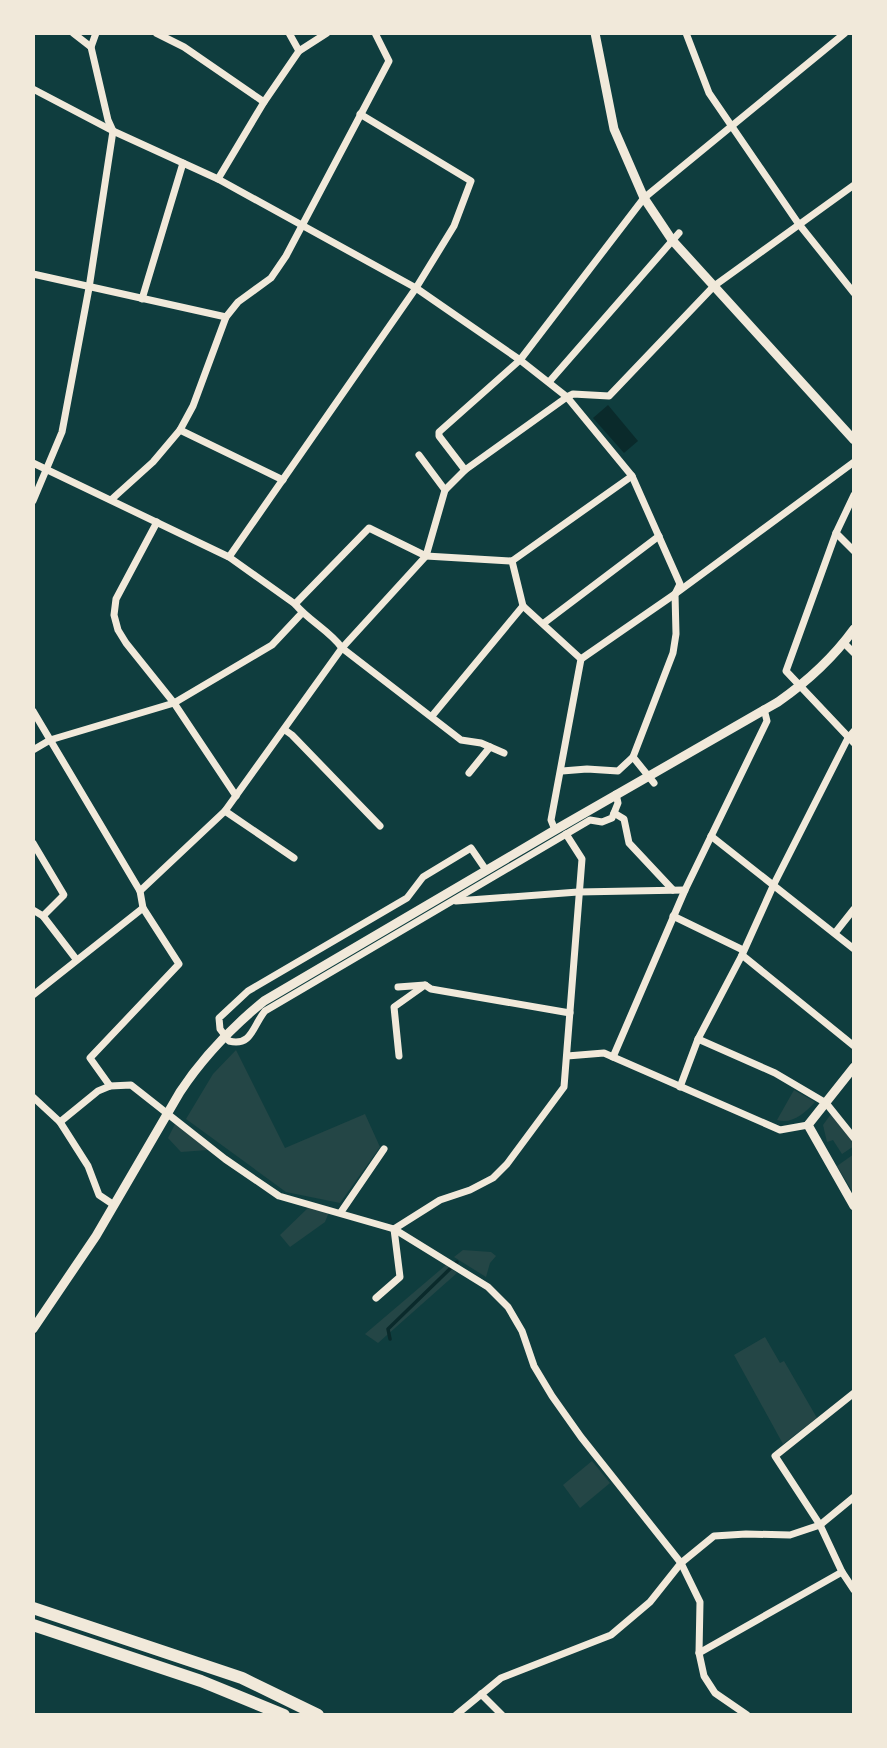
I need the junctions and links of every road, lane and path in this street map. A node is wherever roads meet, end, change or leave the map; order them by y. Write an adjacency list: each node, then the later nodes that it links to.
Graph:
1 (73, 33): 10 (street)
2 (96, 33): 10 (street)
3 (156, 33): 13 (street)
4 (289, 33): 11 (street)
5 (327, 33): 11 (street)
6 (375, 33): 14 (street)
7 (595, 33): 20 (street)
8 (686, 33): 15 (street)
9 (845, 33): 15 (street)
10 (91, 47): 16 (street)
11 (299, 51): 13 (street)
12 (33, 89): 16 (street)
13 (264, 102): 18 (street)
14 (359, 114): 22 (street); 27 (street)
15 (733, 126): 20 (street); 21 (street)
16 (113, 131): 17 (street); 26 (street)
17 (183, 163): 18 (street); 29 (street)
18 (218, 179): 22 (street)
19 (854, 185): 21 (street)
20 (644, 198): 23 (street); 31 (street)
21 (798, 223): 25 (street); 28 (street)
22 (302, 225): 27 (street); 30 (street)
23 (676, 237): 25 (street); 32 (street)
24 (33, 274): 26 (street)
25 (714, 286): 33 (street); 35 (street)
26 (89, 288): 29 (street); 39 (street)
27 (416, 288): 31 (street); 42 (street)
28 (854, 293)
29 (142, 299): 30 (street)
30 (226, 317): 34 (street)
31 (520, 360): 32 (street); 40 (street)
32 (549, 382): 33 (street)
33 (567, 397): 40 (street); 41 (street)
34 (180, 430): 42 (street); 45 (street)
35 (854, 440)
36 (419, 455): 43 (street)
37 (854, 462): 54 (street)
38 (33, 463): 39 (street)
39 (47, 468): 45 (street); 46 (street)
40 (465, 470): 43 (street)
41 (632, 476): 49 (street); 53 (street)
42 (283, 480): 52 (street)
43 (445, 490): 51 (street)
44 (854, 495): 48 (street)
45 (112, 499): 47 (street)
46 (33, 500)
47 (157, 522): 52 (street); 65 (street)
48 (836, 533): 50 (street); 64 (street)
49 (659, 536): 54 (street); 58 (street)
50 (854, 551)
51 (426, 556): 53 (street); 55 (street); 61 (street)
52 (229, 557): 55 (street)
53 (512, 561): 56 (street)
54 (675, 594): 63 (street); 75 (street)
55 (295, 604): 57 (street)
56 (523, 606): 58 (street); 68 (street)
57 (302, 613): 61 (street); 65 (street)
58 (544, 623): 63 (street)
59 (854, 629): 60 (street)
60 (844, 643): 62 (street); 64 (street)
61 (342, 648): 68 (street); 69 (street)
62 (854, 653)
63 (581, 659): 76 (street)
64 (800, 687): 66 (street); 70 (street)
65 (174, 703): 71 (street); 80 (street)
66 (764, 709): 78 (street); 86 (street)
67 (33, 711): 71 (street)
68 (432, 716): 72 (street)
69 (285, 730): 80 (street); 83 (street)
70 (852, 737): 92 (street)
71 (50, 740): 73 (street); 95 (street)
72 (490, 747): 74 (street); 77 (street)
73 (33, 750)
74 (504, 753)
75 (633, 757): 76 (street); 78 (street)
76 (562, 771): 84 (street)
77 (469, 774)
78 (651, 780): 79 (street)
79 (616, 794): 82 (street); 84 (street)
80 (236, 796): 81 (street)
81 (226, 811): 89 (street); 95 (street)
82 (614, 813): 85 (street); 93 (street)
83 (380, 826)
84 (555, 830): 91 (street)
85 (566, 834): 96 (street); 97 (street)
86 (711, 836): 92 (street); 94 (street)
87 (33, 843): 88 (street)
88 (41, 856): 90 (street); 101 (street)
89 (294, 858)
90 (33, 861)
91 (486, 870): 97 (street); 121 (street)
92 (774, 884): 103 (street); 105 (street)
93 (673, 890): 94 (street); 96 (street)
94 (685, 890): 102 (street)
95 (140, 891): 98 (street)
96 (578, 892): 97 (street); 110 (street)
97 (454, 901)
98 (143, 908): 106 (street); 117 (street)
99 (854, 909): 103 (street)
100 (33, 910): 101 (street)
101 (43, 916): 106 (street)
102 (673, 916): 105 (street); 115 (street)
103 (835, 933): 104 (street)
104 (854, 948)
105 (742, 952): 111 (street); 112 (street)
106 (76, 960): 109 (street)
107 (425, 985): 108 (street); 110 (street); 113 (street)
108 (398, 987)
109 (33, 995)
110 (570, 1013): 114 (street)
111 (698, 1039): 118 (street); 120 (street)
112 (854, 1046)
113 (400, 1056)
114 (567, 1056): 115 (street); 129 (street)
115 (613, 1057): 118 (street)
116 (854, 1067): 120 (street)
117 (110, 1086): 121 (street); 122 (street)
118 (680, 1087): 123 (street)
119 (33, 1097): 122 (street)
120 (826, 1103): 123 (street); 124 (street)
121 (167, 1113): 126 (street); 128 (street)
122 (60, 1122): 126 (street)
123 (808, 1125): 127 (street)
124 (854, 1138)
125 (384, 1149): 128 (street)
126 (114, 1205): 131 (street)
127 (854, 1206)
128 (341, 1212): 129 (street)
129 (394, 1229): 130 (street); 135 (street)
130 (376, 1298)
131 (33, 1329)
132 (854, 1393): 134 (street)
133 (854, 1497): 134 (street)
134 (820, 1525): 135 (street); 136 (street)
135 (681, 1563): 140 (street); 141 (street)
136 (842, 1572): 137 (street); 140 (street)
137 (854, 1590)
138 (33, 1608): 143 (main road)
139 (33, 1625): 142 (main road)
140 (699, 1653): 146 (street)
141 (481, 1694): 144 (street); 145 (street)
142 (284, 1715)
143 (318, 1715)
144 (456, 1715)
145 (502, 1715)
146 (747, 1715)

